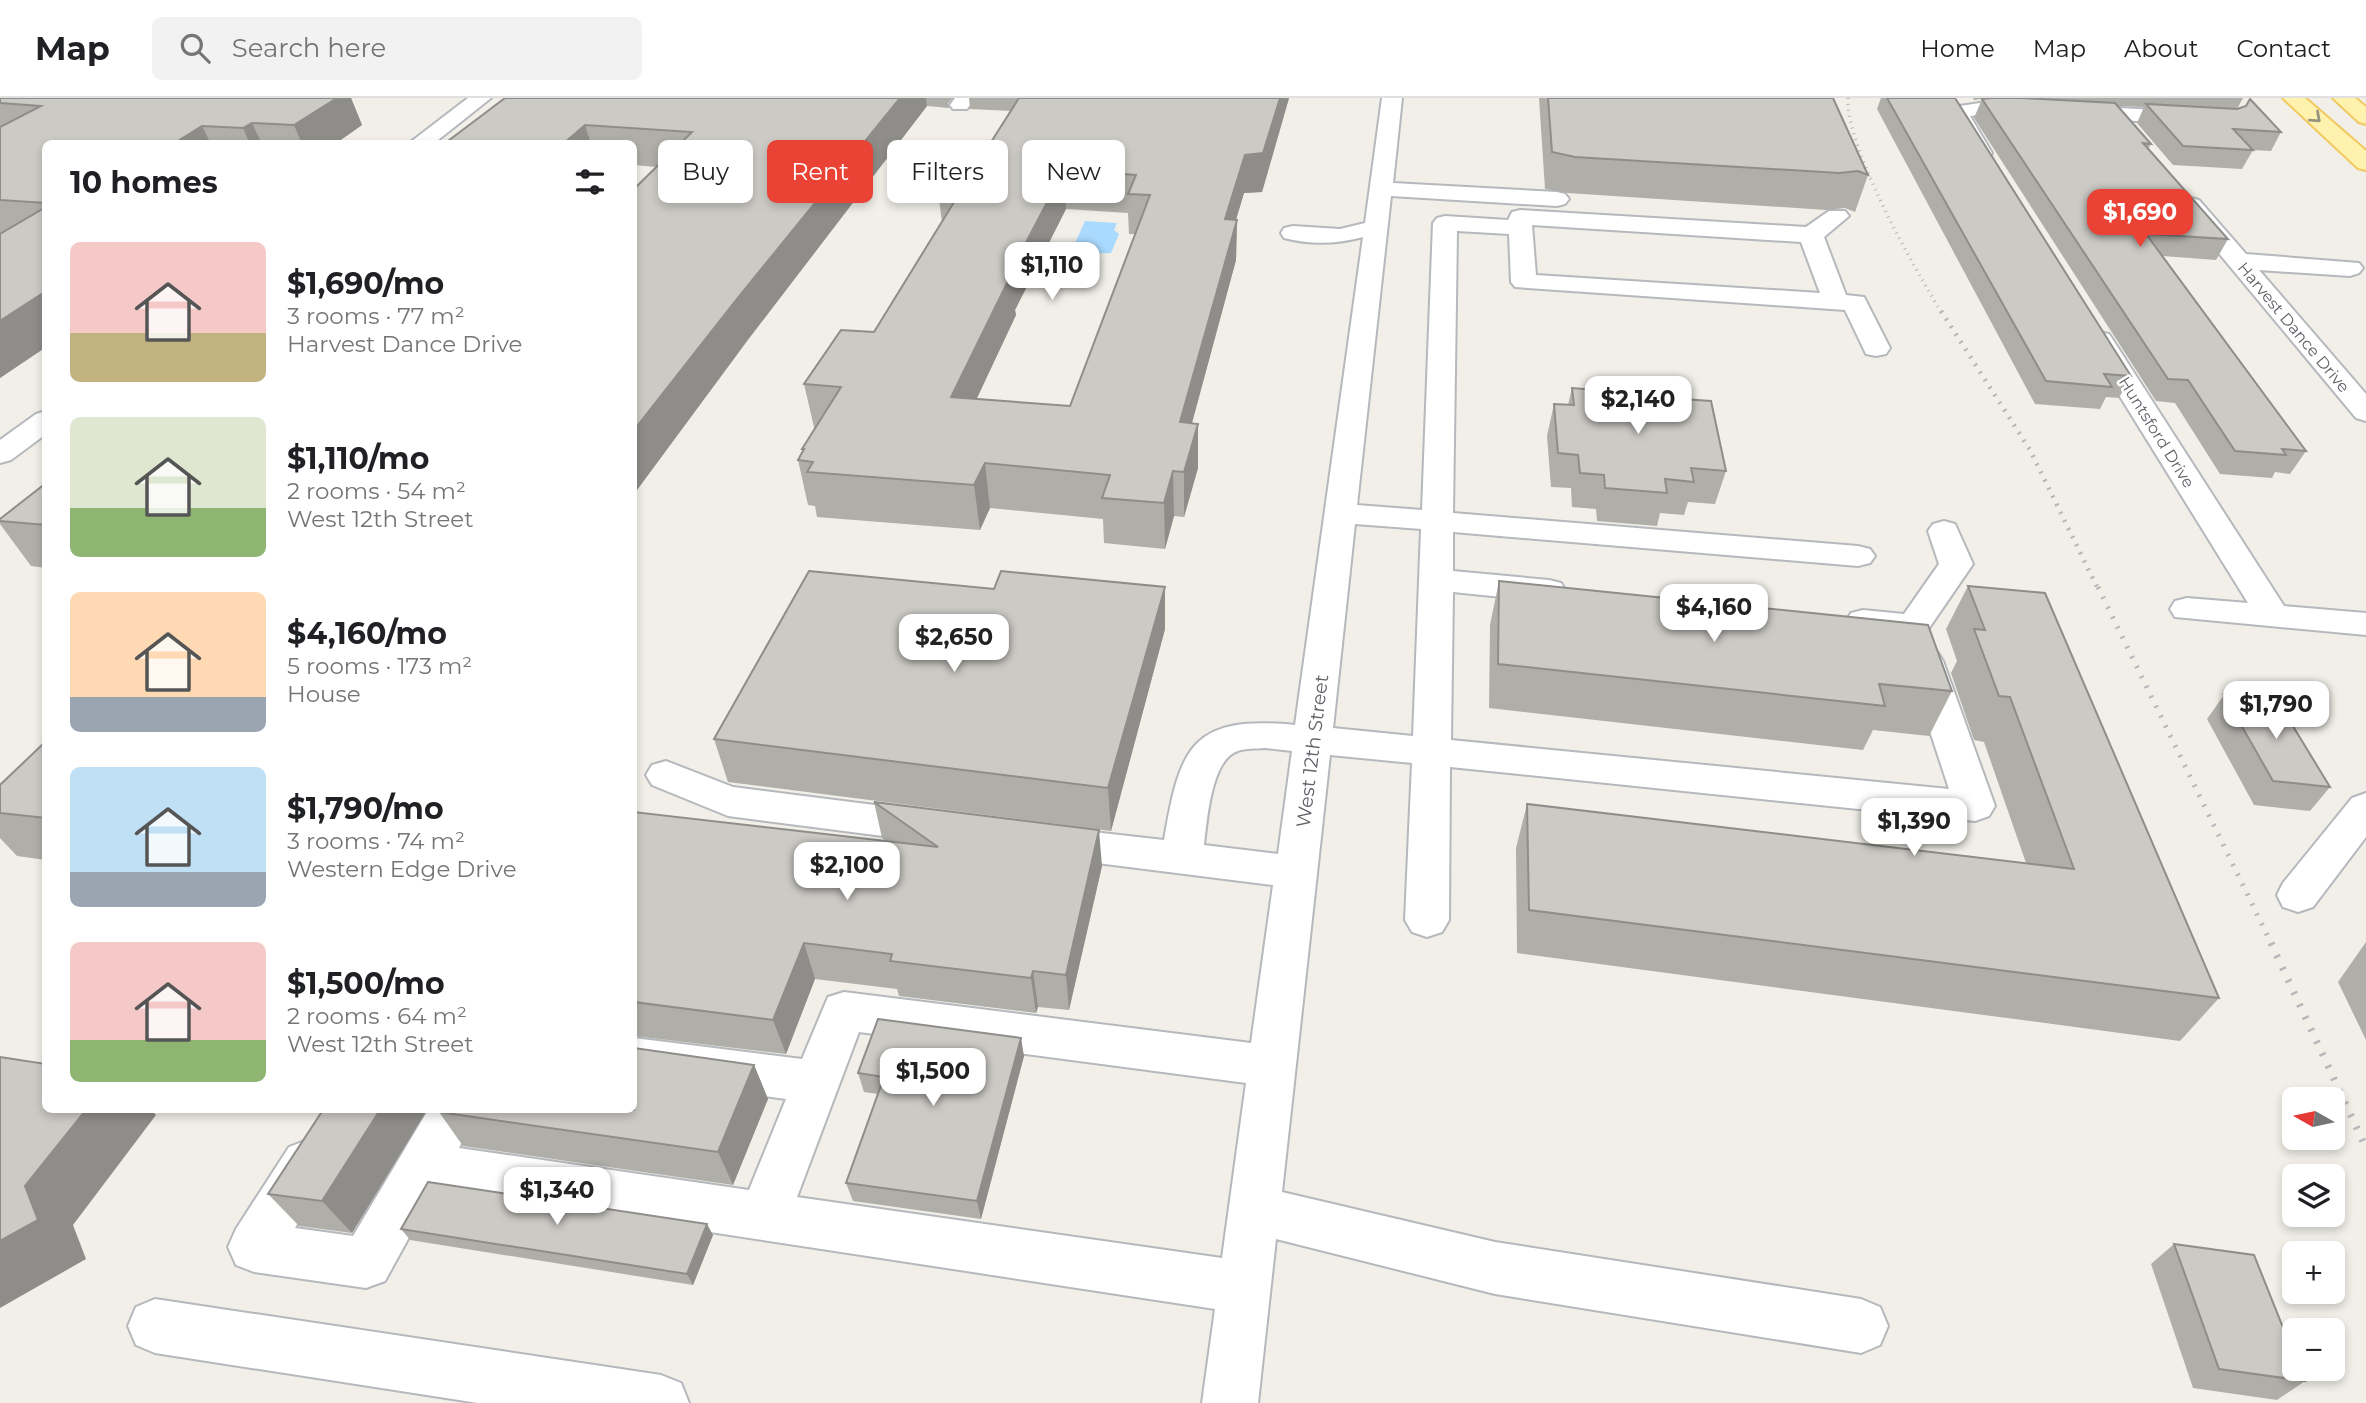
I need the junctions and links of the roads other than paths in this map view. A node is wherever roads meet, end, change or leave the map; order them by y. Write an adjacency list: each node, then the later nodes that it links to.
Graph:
1 (481, 98): 10 (street)
2 (1392, 98): 15 (street, West 12th Street)
3 (2293, 98): 9 (main road, one-way to 9)
4 (2343, 98): 6 (main road)
5 (2114, 113): 7 (street); 8 (street); 13 (street)
6 (2366, 118)
7 (2214, 119)
8 (2132, 135)
9 (2339, 139): 11 (main road); 12 (main road)
10 (424, 140)
11 (2366, 140)
12 (2366, 163)
13 (1996, 177)
14 (2177, 187): 20 (street, Harvest Dance Drive)
15 (1381, 189): 16 (street); 19 (street, West 12th Street)
16 (1569, 210): 18 (street); 22 (street)
17 (1295, 226): 19 (street)
18 (1521, 228): 22 (street); 29 (street)
19 (1368, 231): 28 (street, West 12th Street)
20 (2240, 261): 21 (street); 25 (street, Harvest Dance Drive)
21 (2361, 269)
22 (1836, 302): 24 (street)
23 (2084, 316): 35 (street, Huntsford Drive)
24 (1876, 348)
25 (2366, 412)
26 (42, 423): 27 (street)
27 (0, 454)
28 (1341, 513): 29 (street); 39 (street, West 12th Street)
29 (1438, 521): 31 (street); 32 (street)
30 (1944, 531): 38 (street)
31 (1858, 556)
32 (1436, 580): 33 (street); 40 (street)
33 (1586, 594)
34 (2187, 609): 35 (street)
35 (2274, 617): 37 (street)
36 (1831, 618): 38 (street)
37 (2366, 624)
38 (1913, 626): 40 (street)
39 (1313, 738): 40 (street); 45 (street); 46 (street, West 12th Street)
40 (1432, 750): 48 (street)
41 (666, 775): 43 (street)
42 (2366, 808): 47 (street)
43 (961, 831)
44 (1016, 838): 45 (street)
45 (1181, 859): 46 (street)
46 (1297, 872): 50 (street, West 12th Street)
47 (2298, 895)
48 (1427, 920)
49 (637, 1058): 51 (street)
50 (1273, 1066): 51 (street); 55 (street, West 12th Street)
51 (817, 1082): 56 (street)
52 (452, 1113): 54 (street)
53 (310, 1158): 54 (street)
54 (422, 1165): 56 (street)
55 (1254, 1209): 57 (street, West 12th Street); 59 (street)
56 (764, 1217): 57 (street)
57 (1244, 1287): 61 (street, West 12th Street)
58 (155, 1326): 60 (street)
59 (1861, 1326)
60 (662, 1403)
61 (1230, 1403)

